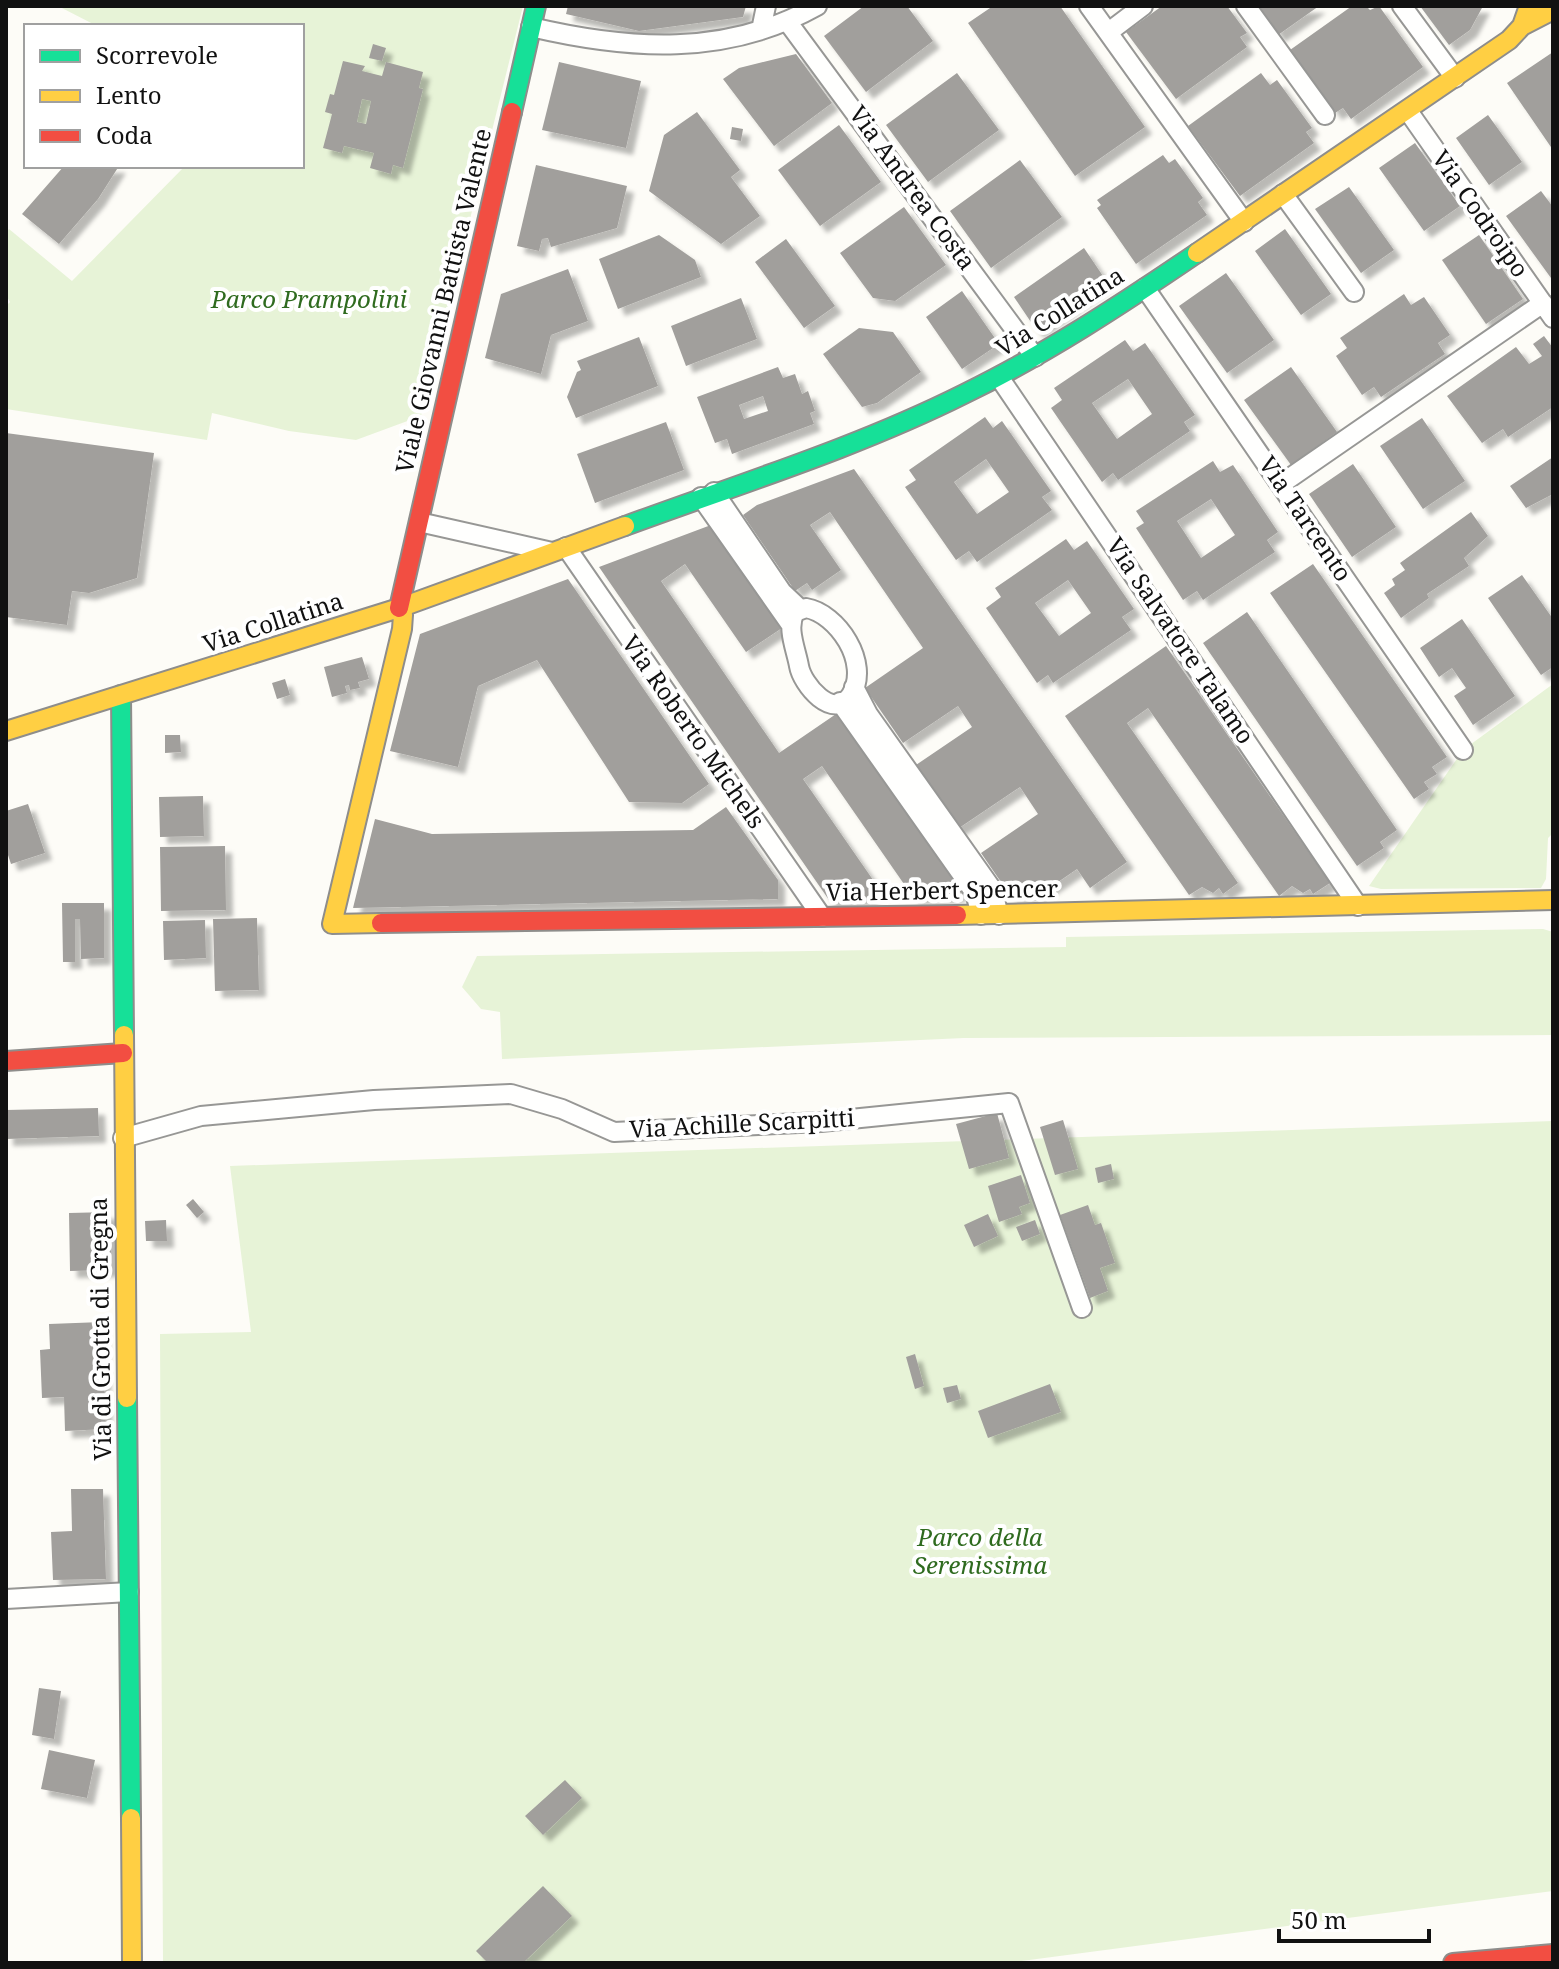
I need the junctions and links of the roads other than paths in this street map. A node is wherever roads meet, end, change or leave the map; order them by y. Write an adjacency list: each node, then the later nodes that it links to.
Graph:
1 (536, 6): 12 (main road, Viale Giovanni Battista Valente)
2 (766, 6): 13 (street)
3 (817, 6): 10 (street)
4 (1089, 6): 14 (street)
5 (1143, 6): 14 (street)
6 (1246, 6): 17 (street)
7 (1402, 6): 15 (street)
8 (1529, 6): 11 (main road, Via Collatina)
9 (1553, 10): 11 (main road)
10 (787, 21): 13 (street); 23 (street, Via Andrea Costa)
11 (1522, 26): 15 (main road, Via Collatina)
12 (531, 27): 13 (street); 27 (main road, Viale Giovanni Battista Valente)
13 (761, 30)
14 (1110, 31): 19 (street)
15 (1455, 78): 16 (main road, Via Collatina)
16 (1408, 111): 18 (main road, Via Collatina); 22 (street, Via Codroipo)
17 (1325, 115)
18 (1283, 194): 19 (main road, Via Collatina); 21 (street)
19 (1244, 222): 20 (main road, Via Collatina)
20 (1145, 288): 23 (main road, Via Collatina); 25 (street, Via Tarcento)
21 (1354, 292)
22 (1548, 310): 25 (street)
23 (1035, 357): 24 (main road, Via Collatina)
24 (999, 377): 26 (main road, Via Collatina); 37 (street, Via Salvatore Talamo)
25 (1281, 484): 35 (street, Via Tarcento)
26 (708, 494): 28 (main road, Via Collatina); 30 (street)
27 (419, 522): 28 (street); 29 (main road, Viale Giovanni Battista Valente)
28 (559, 550): 29 (main road, Via Collatina); 39 (street, Via Roberto Michels)
29 (399, 608): 32 (main road, Via Collatina); 40 (main road, Viale Giovanni Battista Valente)
30 (795, 617): 31 (street); 33 (street)
31 (854, 687): 33 (street); 38 (street)
32 (121, 695): 34 (main road, Via Collatina); 41 (main road, Via di Grotta di Gregna)
33 (840, 702): 38 (street)
34 (6, 731)
35 (1463, 750)
36 (1553, 900): 37 (main road, Via Herbert Spencer)
37 (1358, 906): 38 (main road, Via Herbert Spencer)
38 (990, 915): 39 (main road, Via Herbert Spencer)
39 (822, 917): 40 (main road, Via Herbert Spencer)
40 (332, 924)
41 (123, 1053): 42 (main road); 43 (main road, Via di Grotta di Gregna)
42 (6, 1061)
43 (123, 1138): 44 (street, Via Achille Scarpitti); 45 (main road, Via di Grotta di Gregna)
44 (1082, 1308)
45 (129, 1592): 46 (street); 48 (main road, Via di Grotta di Gregna)
46 (6, 1599)
47 (1553, 1954): 49 (main road)
48 (132, 1963)
49 (1453, 1963)

